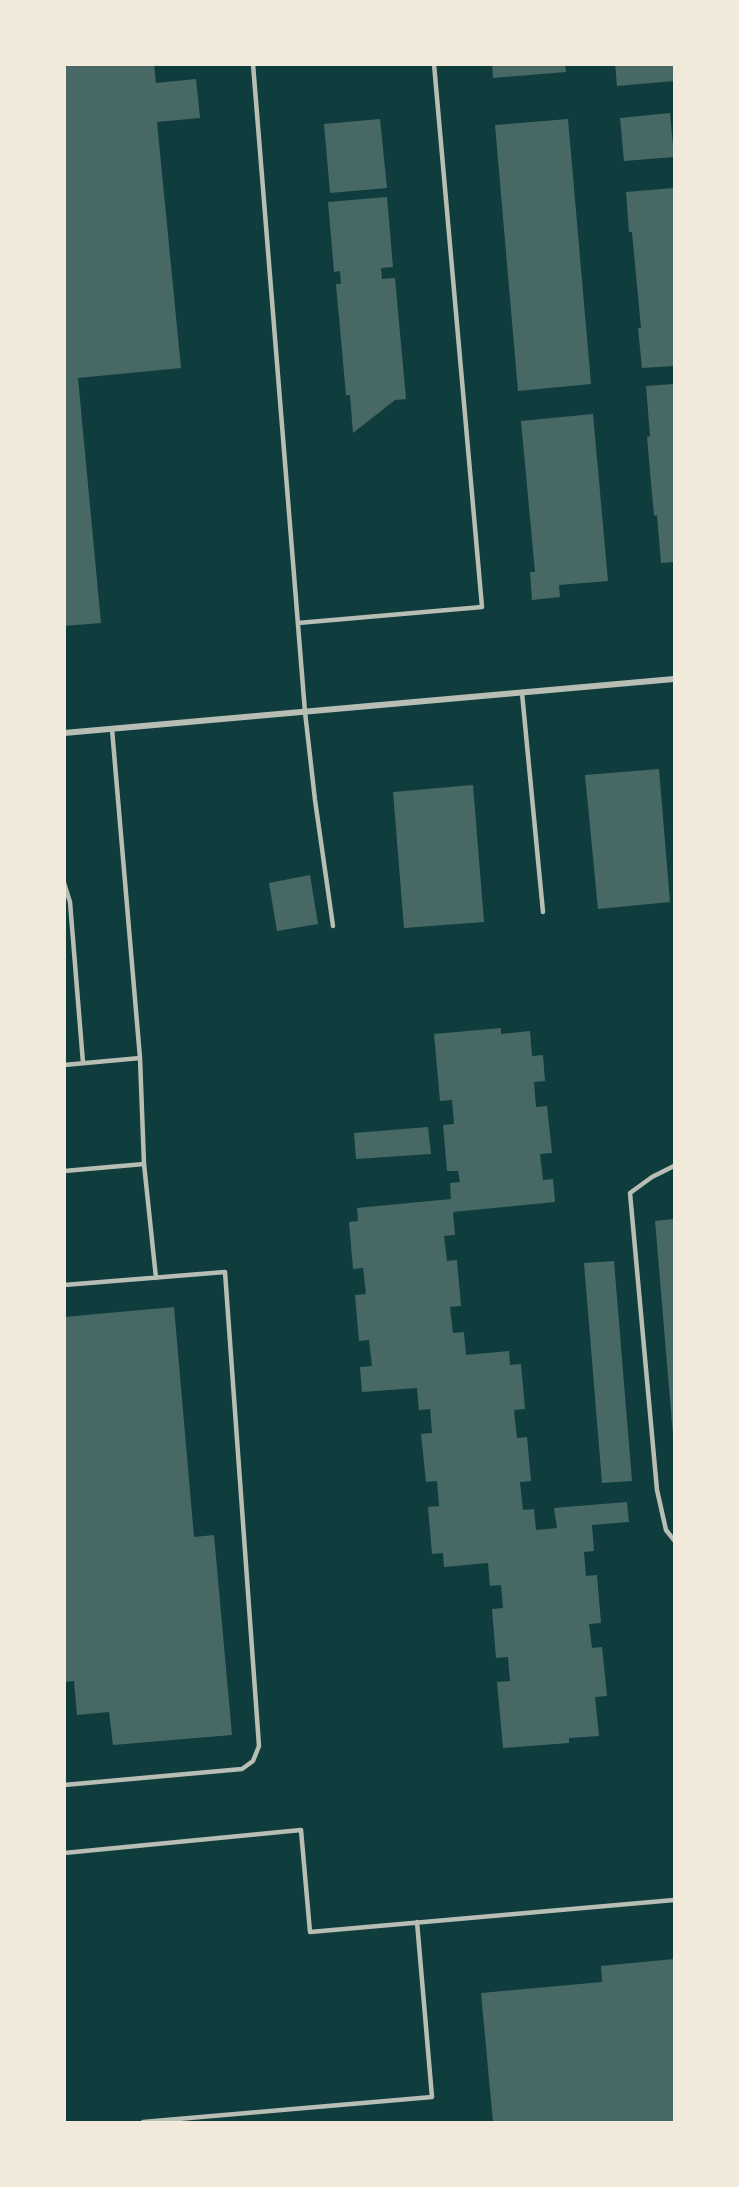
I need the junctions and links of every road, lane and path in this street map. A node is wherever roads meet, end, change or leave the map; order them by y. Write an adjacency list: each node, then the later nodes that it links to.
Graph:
1 (253, 64): 3 (lane)
2 (434, 64): 3 (lane)
3 (298, 623): 6 (lane)
4 (675, 679): 5 (street)
5 (522, 693): 6 (street); 10 (lane)
6 (305, 712): 7 (street); 11 (lane)
7 (112, 729): 8 (street); 12 (lane)
8 (64, 733)
9 (64, 883): 13 (lane)
10 (543, 912)
11 (333, 927)
12 (140, 1059): 13 (lane); 15 (lane)
13 (83, 1064): 14 (lane)
14 (64, 1065)
15 (144, 1164): 17 (lane); 18 (lane)
16 (675, 1166): 20 (lane)
17 (64, 1171)
18 (156, 1278): 19 (lane); 21 (lane)
19 (64, 1285)
20 (675, 1540)
21 (64, 1785)
22 (64, 1853): 24 (lane)
23 (675, 1900): 24 (lane)
24 (417, 1922): 25 (lane)
25 (143, 2122)

